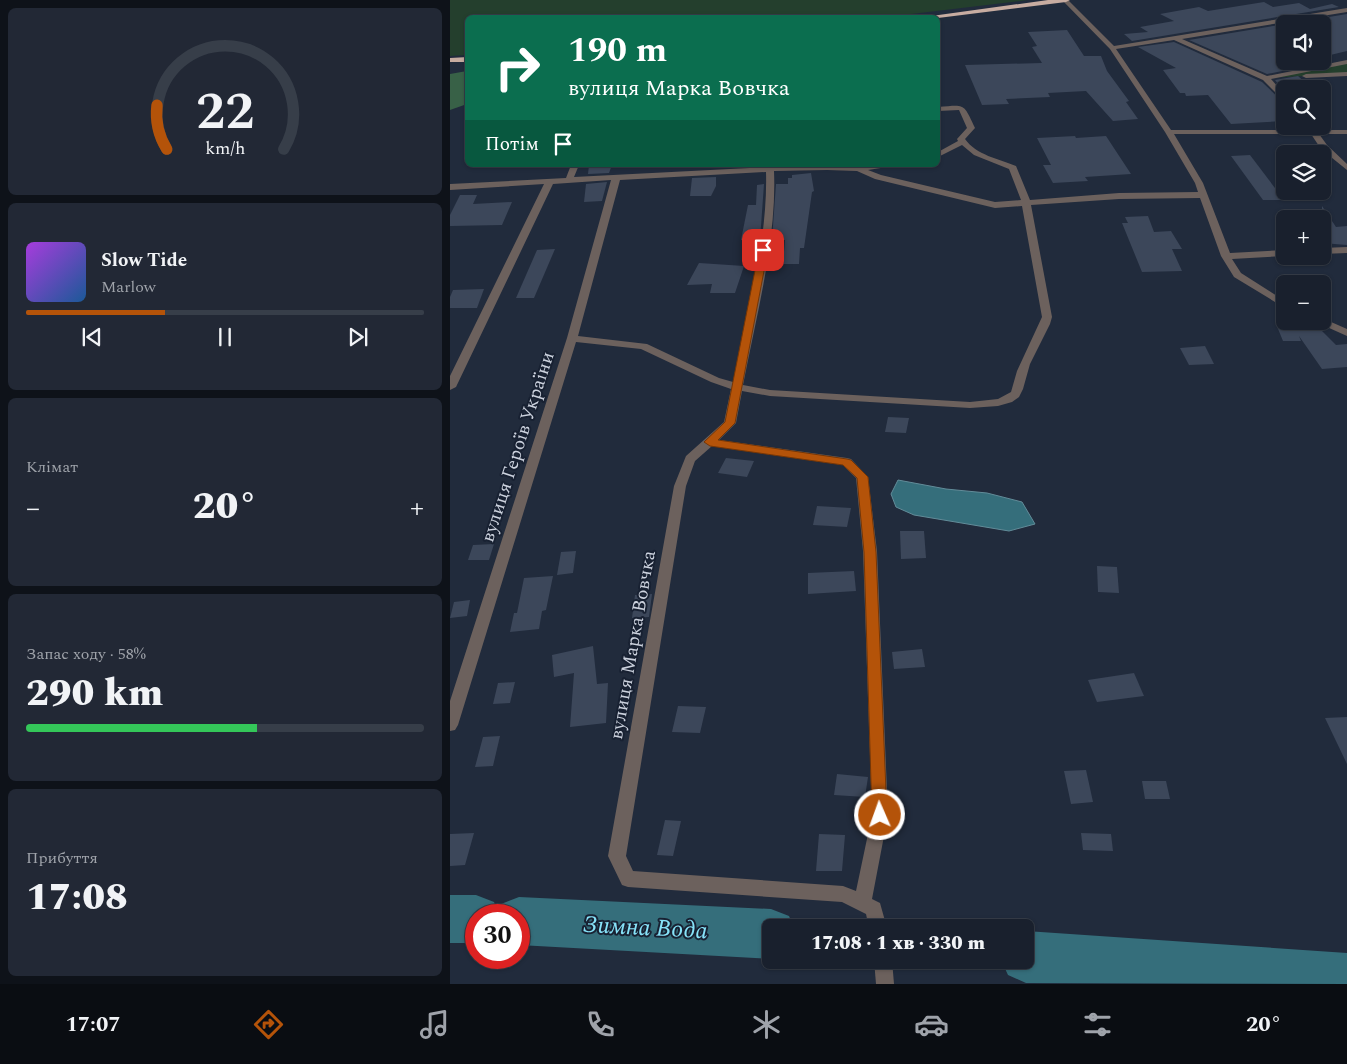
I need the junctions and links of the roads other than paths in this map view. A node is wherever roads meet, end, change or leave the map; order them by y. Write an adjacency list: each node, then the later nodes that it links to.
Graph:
1 (1066, 0): 3 (highway); 5 (street)
2 (1347, 10): 4 (street)
3 (940, 16)
4 (1177, 39): 5 (street); 10 (street)
5 (1112, 48): 13 (street)
6 (465, 59): 7 (highway)
7 (450, 60)
8 (1347, 62): 10 (street)
9 (1347, 74): 10 (street)
10 (1266, 78): 11 (street)
11 (1276, 90)
12 (940, 109): 18 (street)
13 (1170, 132): 16 (street); 29 (street)
14 (1331, 132): 15 (street)
15 (1347, 132)
16 (1276, 133)
17 (1316, 135): 22 (street)
18 (962, 142): 19 (street); 30 (street)
19 (940, 153)
20 (574, 167): 26 (street)
21 (872, 167): 24 (street)
22 (1347, 168)
23 (770, 169): 24 (street); 25 (street); 40 (street, вулиця Марка Вовчка)
24 (858, 169): 30 (street)
25 (616, 178): 26 (street); 38 (street, вулиця Героїв України)
26 (569, 180): 27 (street)
27 (550, 181): 28 (street); 39 (street)
28 (450, 186)
29 (1203, 195): 30 (street); 34 (street)
30 (1026, 202): 40 (street)
31 (1347, 250): 32 (street)
32 (1331, 251)
33 (1276, 253): 34 (street)
34 (1226, 256): 35 (street)
35 (1276, 299)
36 (1331, 325): 37 (street)
37 (1347, 333)
38 (572, 338): 40 (street); 42 (street, вулиця Героїв України)
39 (450, 387)
40 (737, 387): 41 (street, вулиця Марка Вовчка)
41 (710, 442): 43 (street); 43 (street, вулиця Марка Вовчка)
42 (450, 724)
43 (862, 904): 44 (street, вулиця Марка Вовчка)
44 (876, 919)
45 (884, 969): 46 (street)
46 (885, 984)

